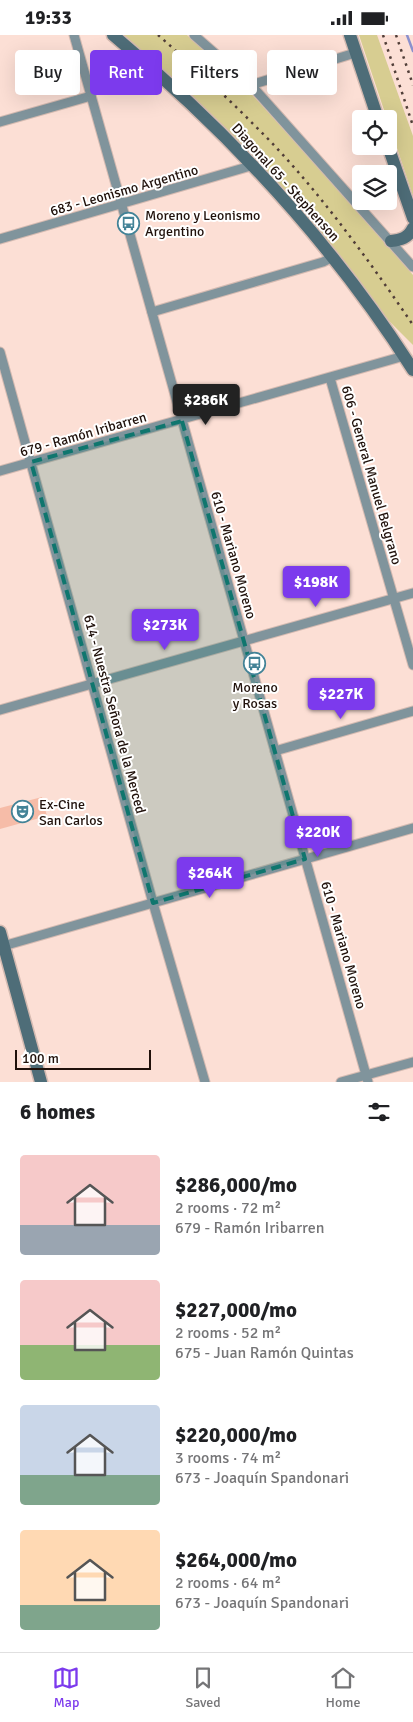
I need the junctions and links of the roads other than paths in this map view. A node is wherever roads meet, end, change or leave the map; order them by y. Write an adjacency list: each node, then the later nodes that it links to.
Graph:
1 (74, 35): 9 (street, 610 - Mariano Moreno)
2 (113, 35): 13 (street, Diagonal 65 - Stephenson)
3 (194, 35): 5 (street)
4 (350, 35): 6 (street)
5 (211, 50)
6 (355, 53): 7 (street); 10 (street)
7 (257, 83)
8 (257, 92): 18 (street)
9 (91, 96): 11 (street); 14 (street, 610 - Mariano Moreno)
10 (375, 110)
11 (0, 122)
12 (391, 155): 15 (street)
13 (254, 165): 14 (street, 683 - Leonismo Argentino); 19 (street, Diagonal 65 - Stephenson)
14 (122, 204): 17 (street, 683 - Leonismo Argentino); 21 (street, 610 - Mariano Moreno)
15 (413, 218)
16 (413, 228): 18 (street)
17 (0, 239)
18 (391, 241): 20 (street)
19 (333, 257): 21 (street); 23 (street, Diagonal 65 - Stephenson)
20 (413, 267)
21 (152, 312): 26 (street, 610 - Mariano Moreno)
22 (0, 352): 27 (street, 614 - Nuestra Señora de la Merced)
23 (404, 356): 24 (street, Diagonal 65 - Stephenson); 25 (street, 679 - Ramón Iribarren)
24 (413, 369)
25 (330, 378): 26 (street, 679 - Ramón Iribarren); 30 (street, 606 - General Manuel Belgrano)
26 (182, 421): 27 (street, 679 - Ramón Iribarren); 31 (street, 610 - Mariano Moreno)
27 (31, 462): 28 (street, 679 - Ramón Iribarren); 33 (street, 614 - Nuestra Señora de la Merced)
28 (0, 471)
29 (413, 593): 30 (street)
30 (393, 599): 31 (street); 32 (street, 606 - General Manuel Belgrano)
31 (244, 641): 33 (street); 36 (street, 610 - Mariano Moreno)
32 (413, 665)
33 (93, 683): 34 (street); 39 (street, 614 - Nuestra Señora de la Merced)
34 (0, 710)
35 (413, 711): 36 (street)
36 (275, 751): 38 (street, 610 - Mariano Moreno)
37 (413, 829): 38 (street)
38 (305, 859): 39 (street); 43 (street, 610 - Mariano Moreno)
39 (153, 903): 41 (street); 45 (street, 614 - Nuestra Señora de la Merced)
40 (0, 932): 41 (street)
41 (2, 946): 44 (street)
42 (413, 1061): 43 (street)
43 (367, 1079): 46 (street)
44 (41, 1082)
45 (205, 1082)
46 (341, 1082)

